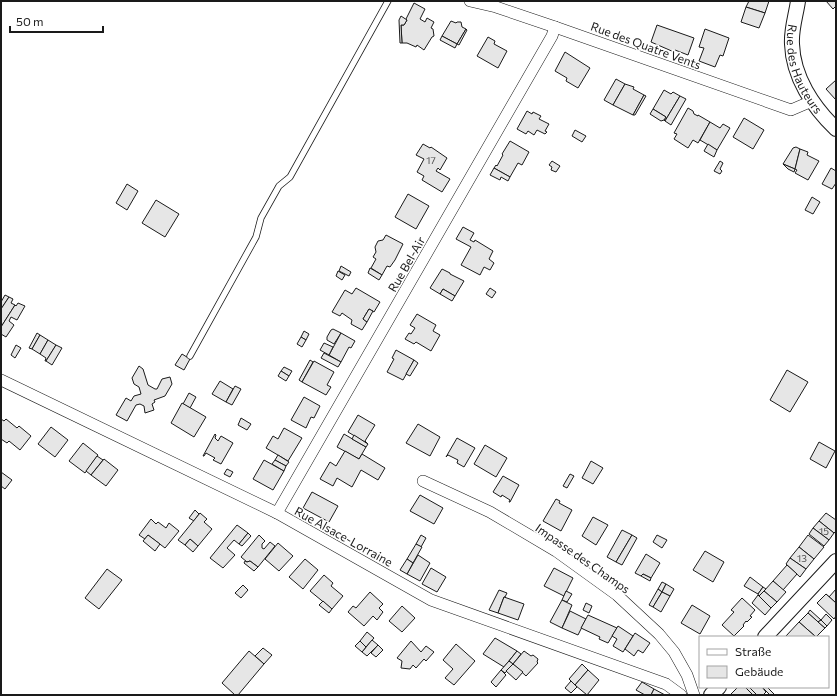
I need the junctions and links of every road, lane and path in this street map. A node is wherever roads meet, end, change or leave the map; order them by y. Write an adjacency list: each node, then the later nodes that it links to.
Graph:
1 (388, 1): 8 (lane)
2 (470, 1): 4 (street, Rue des Quatre Vents)
3 (798, 1): 6 (street, Rue des Hauteurs)
4 (497, 4): 5 (street, Rue des Quatre Vents)
5 (555, 27): 6 (street, Rue des Quatre Vents); 11 (street, Rue Bel-Air)
6 (812, 101): 7 (street, Rue des Hauteurs)
7 (836, 129)
8 (190, 356)
9 (1, 380): 11 (street, Rue Alsace-Lorraine)
10 (423, 481): 16 (street, Impasse des Champs)
11 (277, 513): 15 (street, Rue Alsace-Lorraine)
12 (836, 561): 13 (street)
13 (766, 636)
14 (718, 688): 17 (street)
15 (681, 695)
16 (694, 695)
17 (710, 695)

